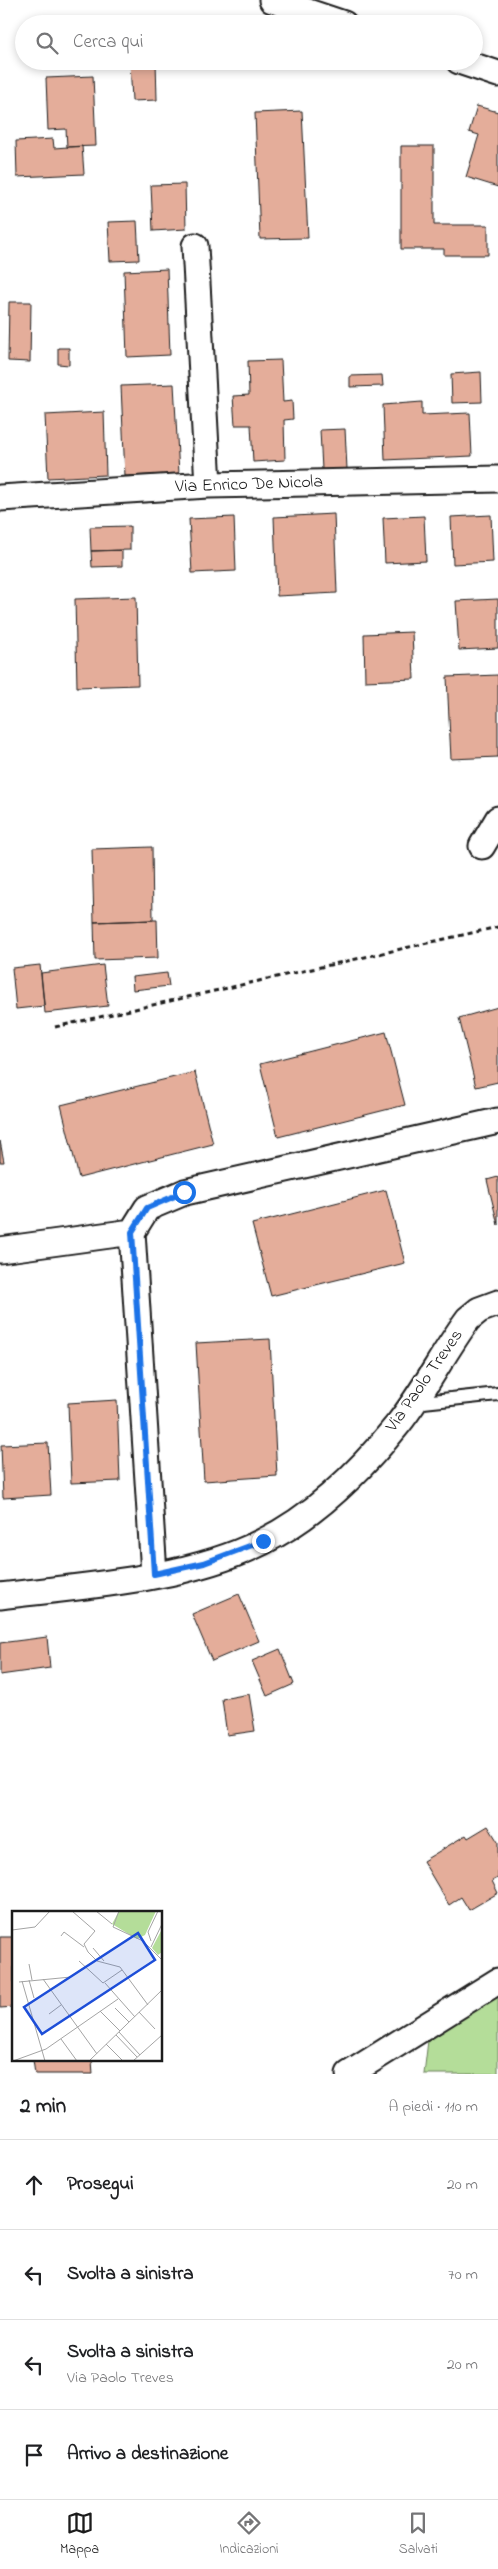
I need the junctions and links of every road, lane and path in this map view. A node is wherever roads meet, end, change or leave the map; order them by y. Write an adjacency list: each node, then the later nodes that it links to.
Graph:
1 (272, 0): 2 (street)
2 (317, 15)
3 (483, 69): 4 (street)
4 (498, 74)
5 (195, 246): 7 (street)
6 (498, 479): 7 (street, Via Enrico De Nicola)
7 (208, 485): 8 (street, Via Enrico De Nicola)
8 (0, 498)
9 (498, 819): 10 (street)
10 (482, 846)
11 (498, 927): 12 (path)
12 (55, 1027)
13 (498, 1121): 14 (street)
14 (132, 1232): 15 (street); 19 (street)
15 (0, 1250)
16 (498, 1303): 18 (street, Via Paolo Treves)
17 (498, 1394): 18 (lane)
18 (414, 1403): 19 (street, Via Paolo Treves)
19 (154, 1574): 20 (street, Via Paolo Treves)
20 (0, 1596)
21 (498, 1981): 22 (street)
22 (350, 2074)

